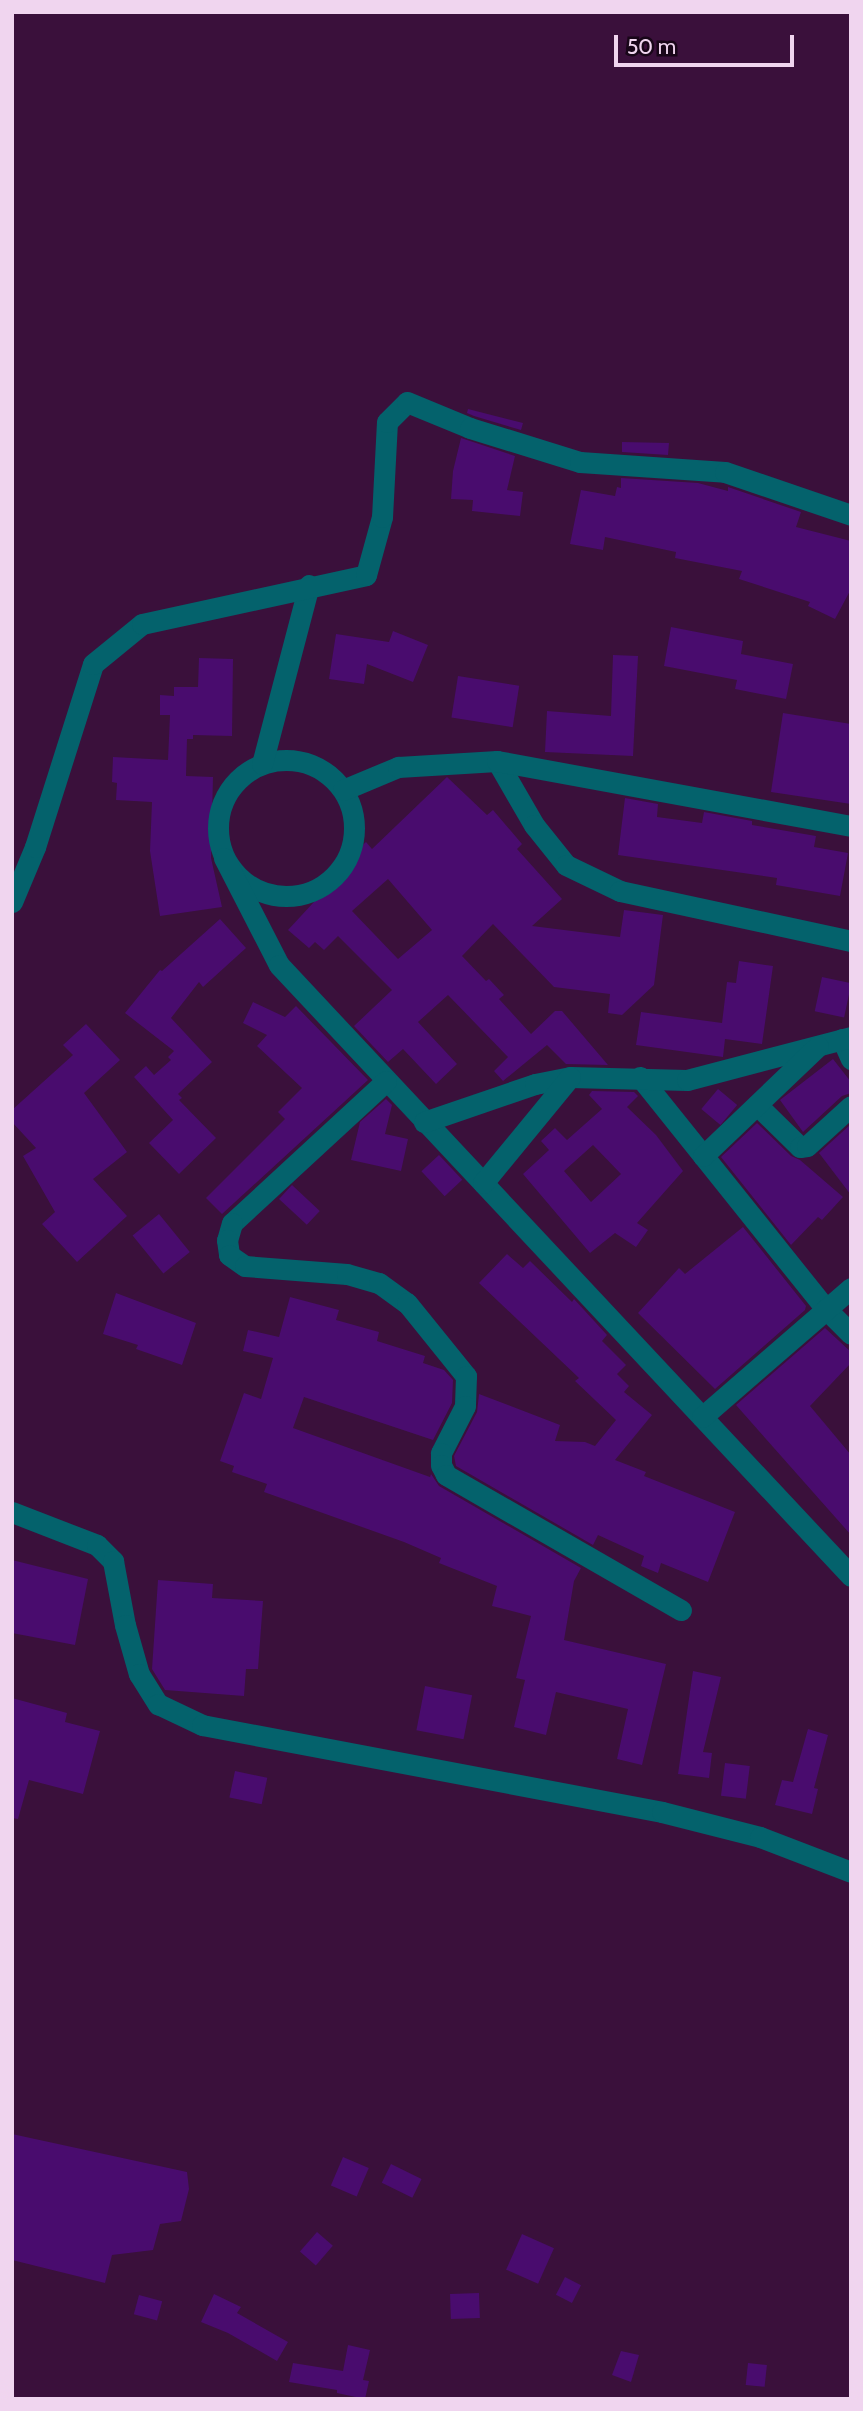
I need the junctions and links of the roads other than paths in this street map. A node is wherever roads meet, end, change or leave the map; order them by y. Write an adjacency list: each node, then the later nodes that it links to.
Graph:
1 (851, 515): 2 (street)
2 (309, 585): 4 (street); 8 (street)
3 (497, 761): 5 (street); 6 (street); 9 (street)
4 (262, 764): 5 (street); 7 (street)
5 (343, 790): 7 (street)
6 (851, 826)
7 (224, 858): 15 (street)
8 (12, 902)
9 (851, 942)
10 (847, 1038): 11 (street); 12 (street)
11 (818, 1045): 14 (street); 16 (street)
12 (851, 1059)
13 (570, 1077): 14 (street); 18 (street); 20 (street)
14 (640, 1077): 19 (street)
15 (386, 1081): 18 (street); 27 (street)
16 (757, 1105): 17 (street); 19 (street)
17 (851, 1107)
18 (424, 1122): 20 (street)
19 (703, 1156): 22 (street)
20 (483, 1183): 24 (street)
21 (851, 1288): 22 (street)
22 (826, 1309): 23 (street); 24 (street)
23 (851, 1334)
24 (702, 1417): 26 (street)
25 (12, 1512): 28 (street)
26 (851, 1576)
27 (681, 1610)
28 (851, 1872)

